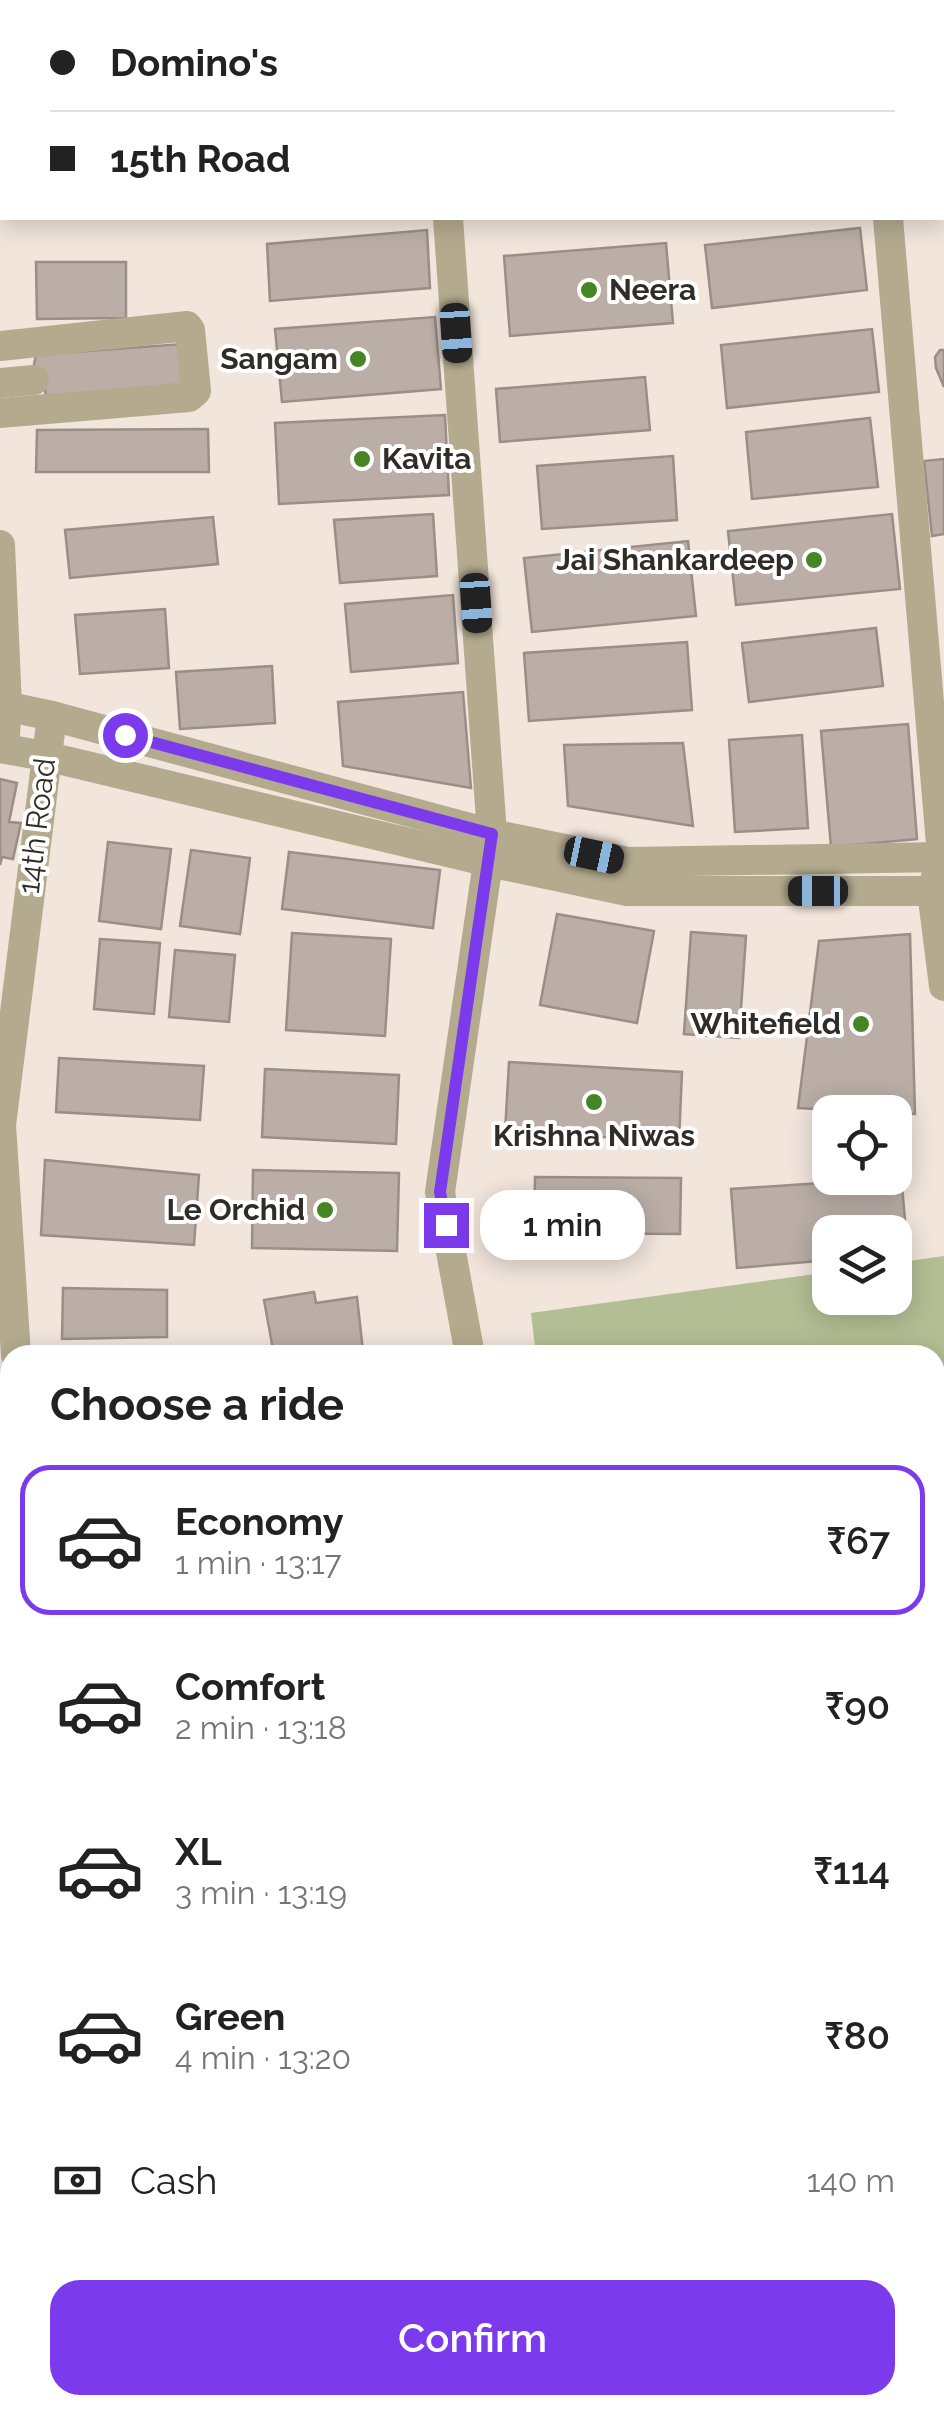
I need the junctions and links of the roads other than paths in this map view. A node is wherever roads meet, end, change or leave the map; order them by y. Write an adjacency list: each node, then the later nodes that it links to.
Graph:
1 (448, 220): 12 (street)
2 (888, 220): 13 (street)
3 (0, 346): 6 (street)
4 (34, 380): 5 (street)
5 (0, 383)
6 (0, 413)
7 (0, 545): 8 (street, 14th Road)
8 (4, 706): 9 (street); 10 (street, 14th Road)
9 (52, 716): 11 (street, 14th Road); 12 (street)
10 (2, 748): 11 (street)
11 (45, 756): 12 (street); 16 (street, 14th Road)
12 (490, 848): 13 (street); 14 (street); 19 (street)
13 (943, 857): 14 (street)
14 (938, 889): 15 (street)
15 (944, 986)
16 (0, 1125): 17 (street, 14th Road)
17 (4, 1255): 18 (street, 14th Road)
18 (15, 1345)
19 (468, 1345)

